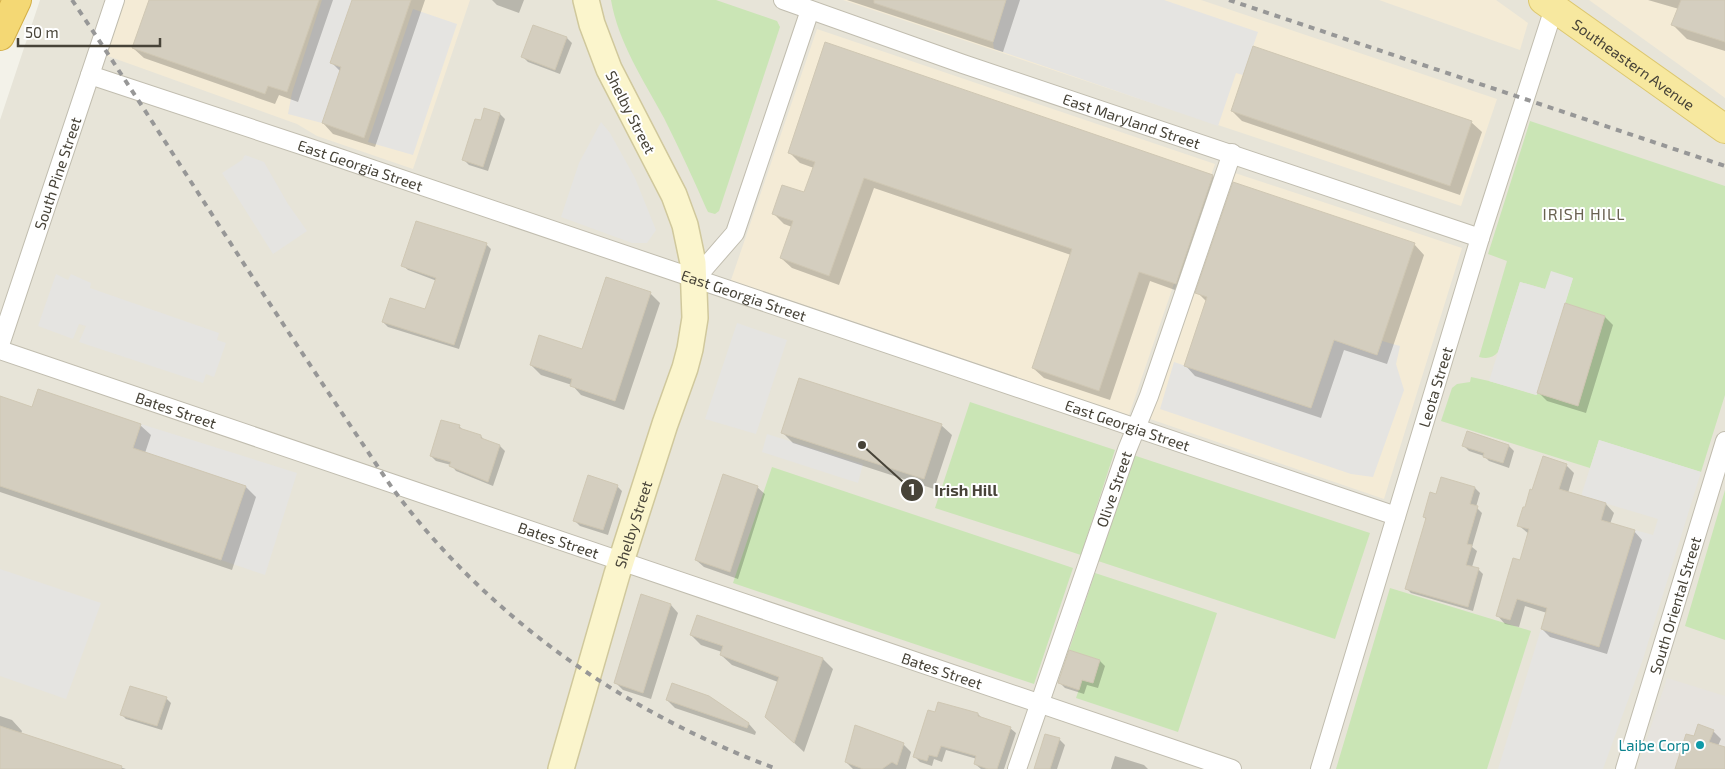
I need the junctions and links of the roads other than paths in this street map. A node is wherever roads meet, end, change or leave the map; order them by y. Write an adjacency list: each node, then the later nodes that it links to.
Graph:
1 (11, 0): 8 (highway)
2 (17, 0): 8 (highway)
3 (115, 0): 9 (street, South Pine Street)
4 (586, 0): 13 (main road, Shelby Street)
5 (782, 0): 7 (street, East Maryland Street)
6 (1549, 4): 10 (main road, Southeastern Avenue); 12 (street, Leota Street)
7 (810, 10): 11 (street, East Maryland Street); 13 (street)
8 (0, 35)
9 (90, 75): 13 (street, East Georgia Street); 14 (street, South Pine Street)
10 (1725, 129)
11 (1232, 153): 12 (street, East Maryland Street); 16 (street, Olive Street)
12 (1480, 238): 18 (street, Leota Street)
13 (695, 279): 16 (street, East Georgia Street); 19 (main road, Shelby Street)
14 (0, 345)
15 (0, 350): 19 (street, Bates Street)
16 (1135, 428): 18 (street, East Georgia Street); 20 (street, Olive Street)
17 (1725, 441): 25 (street, South Oriental Street)
18 (1396, 516): 24 (street, Leota Street)
19 (622, 561): 20 (street, Bates Street); 21 (main road, Shelby Street)
20 (1040, 703): 22 (street, Olive Street); 23 (street, Bates Street)
21 (561, 769)
22 (1017, 769)
23 (1232, 769)
24 (1320, 769)
25 (1625, 769)

